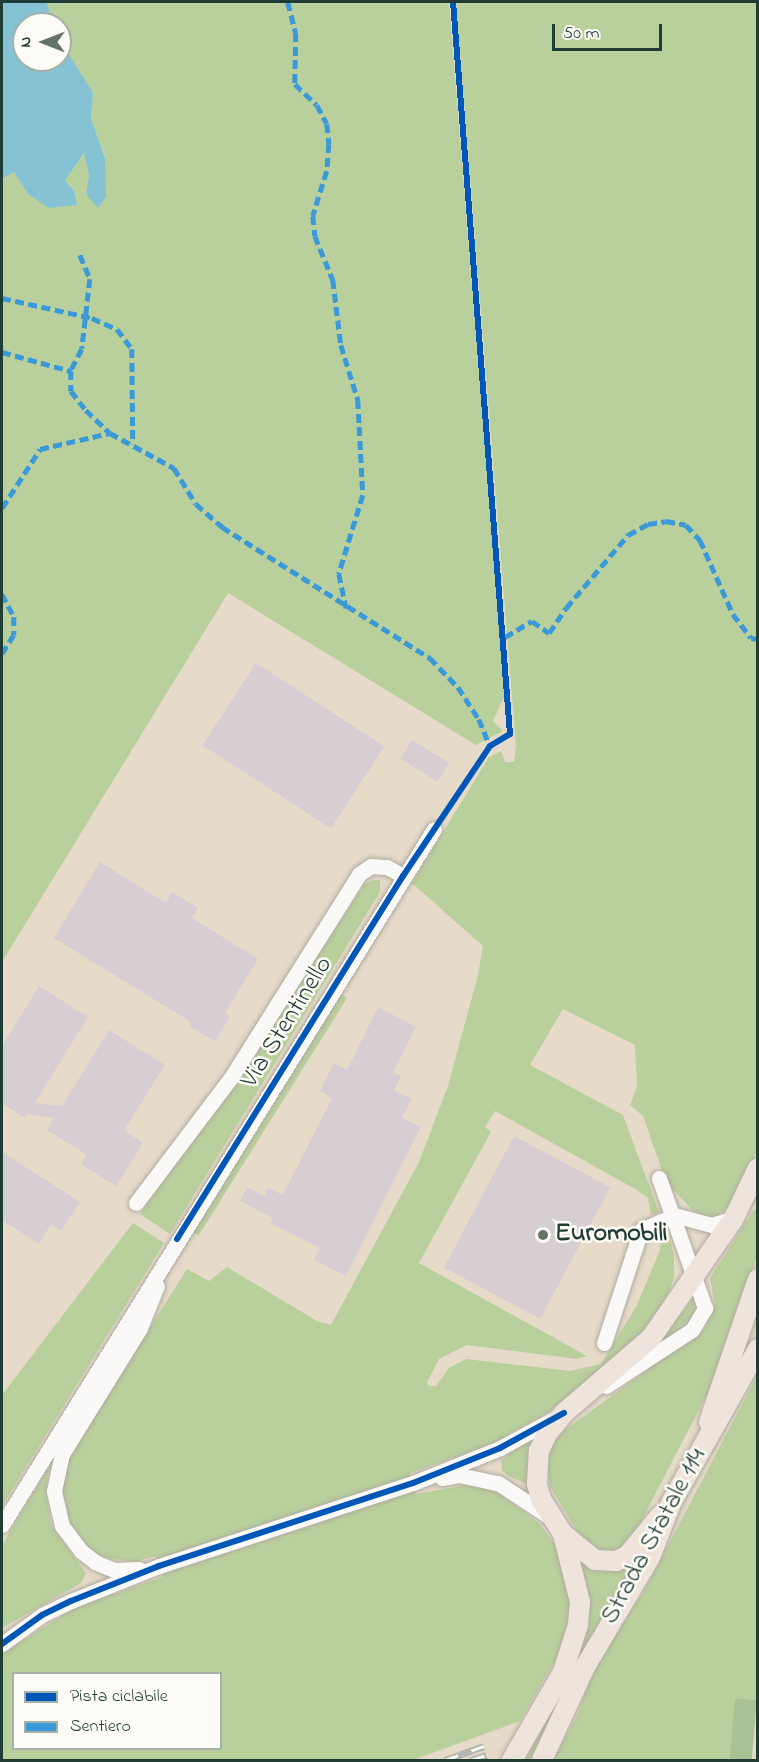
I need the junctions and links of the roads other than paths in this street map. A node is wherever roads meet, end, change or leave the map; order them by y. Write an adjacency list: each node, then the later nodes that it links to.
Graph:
1 (434, 829): 2 (street, Via Stentinello)
2 (403, 876): 6 (street); 9 (street, Via Stentinello)
3 (758, 1168): 8 (main road, Strada Statale 114)
4 (659, 1178): 7 (street)
5 (758, 1201): 8 (main road)
6 (136, 1203)
7 (674, 1215): 8 (street); 10 (street); 12 (street)
8 (734, 1218): 10 (main road, Strada Statale 114)
9 (177, 1239): 18 (street, Via Stentinello); 20 (street)
10 (696, 1276): 14 (main road, Strada Statale 114); 14 (street)
11 (758, 1278): 15 (main road)
12 (604, 1343)
13 (758, 1348): 15 (main road, Strada Statale 114)
14 (569, 1409): 16 (street); 19 (main road, Strada Statale 114)
15 (701, 1448): 17 (main road, Strada Statale 114)
16 (413, 1483): 19 (street); 20 (street)
17 (672, 1502): 19 (main road); 23 (main road, Strada Statale 114)
18 (2, 1525)
19 (558, 1527): 22 (main road, Strada Statale 114)
20 (159, 1566): 21 (street)
21 (2, 1644)
22 (512, 1761)
23 (542, 1761)

